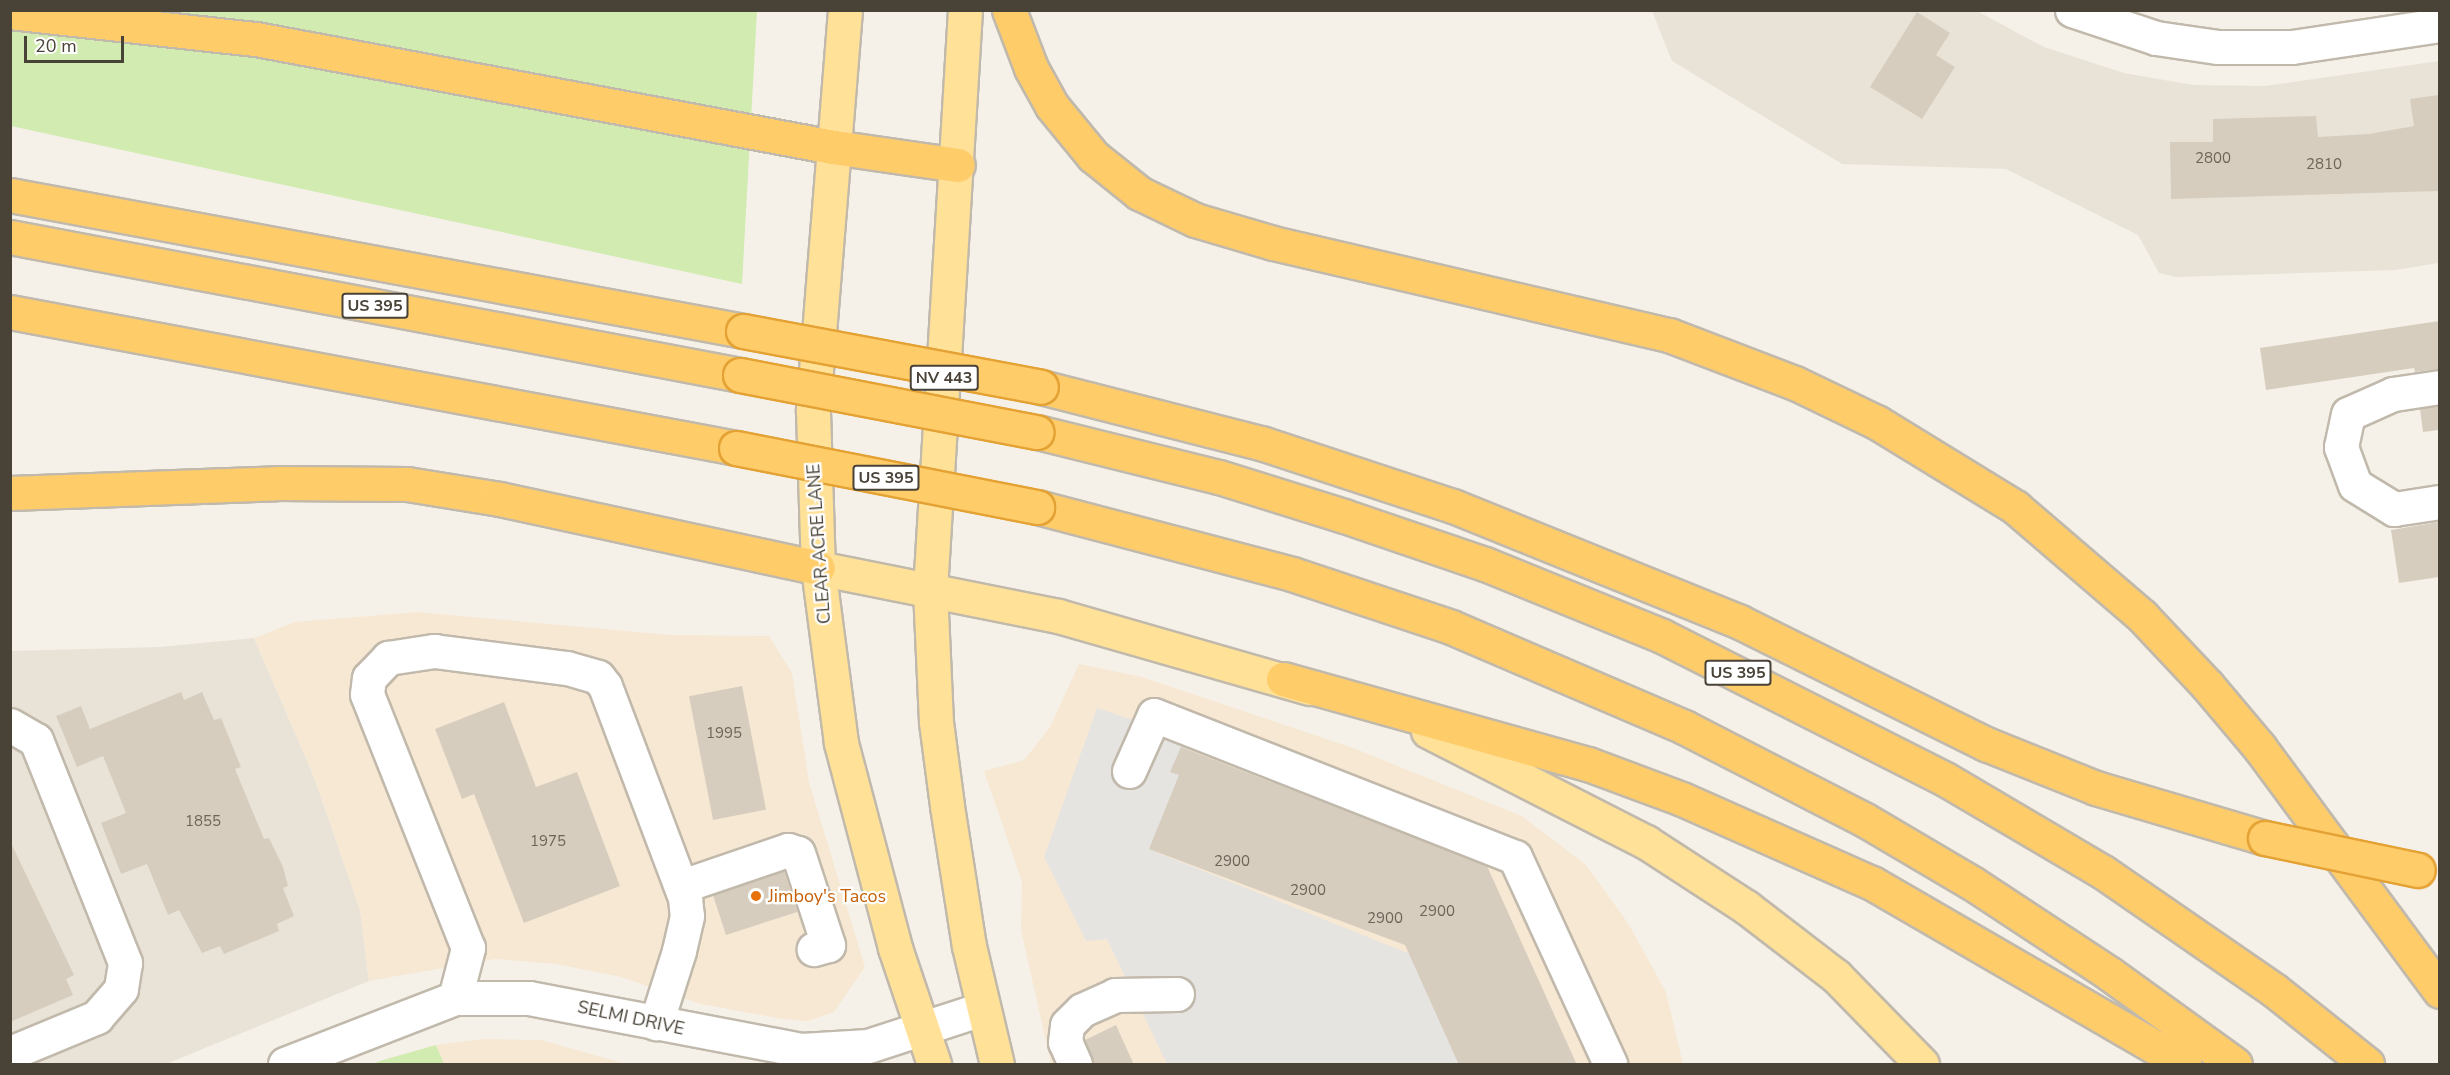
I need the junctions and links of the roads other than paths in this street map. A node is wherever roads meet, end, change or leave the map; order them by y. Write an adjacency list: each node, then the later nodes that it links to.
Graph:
1 (845, 10): 7 (main road, CLEAR ACRE LANE)
2 (965, 10): 8 (main road, NV 443)
3 (1009, 10): 23 (highway)
4 (2072, 10): 6 (street)
5 (10, 12): 7 (highway)
6 (2439, 25)
7 (833, 147): 8 (highway); 15 (main road, CLEAR ACRE LANE)
8 (958, 165): 16 (main road, NV 443)
9 (10, 195): 20 (highway, bridge)
10 (10, 237): 39 (highway, US 395, bridge)
11 (10, 312): 38 (highway, US 395, bridge)
12 (2439, 387): 14 (street)
13 (10, 494): 15 (highway)
14 (2439, 502)
15 (818, 568): 16 (main road); 28 (main road, CLEAR ACRE LANE)
16 (930, 590): 17 (main road); 26 (main road, NV 443)
17 (1283, 679): 36 (main road); 37 (highway)
18 (10, 725): 30 (street)
19 (1130, 771): 35 (street)
20 (2429, 871)
21 (682, 886): 22 (street); 25 (street); 27 (street)
22 (814, 949)
23 (2439, 992)
24 (1177, 994): 34 (street)
25 (455, 998): 27 (street, SELMI DRIVE); 31 (street, SELMI DRIVE)
26 (982, 1009): 28 (street, SELMI DRIVE); 33 (main road, NV 443)
27 (656, 1023): 29 (street, SELMI DRIVE)
28 (923, 1031): 29 (street, SELMI DRIVE); 32 (main road, CLEAR ACRE LANE)
29 (729, 1052)
30 (10, 1053)
31 (285, 1065)
32 (934, 1065)
33 (997, 1065)
34 (1075, 1065)
35 (1610, 1065)
36 (1923, 1065)
37 (2184, 1065)
38 (2235, 1065)
39 (2367, 1065)

